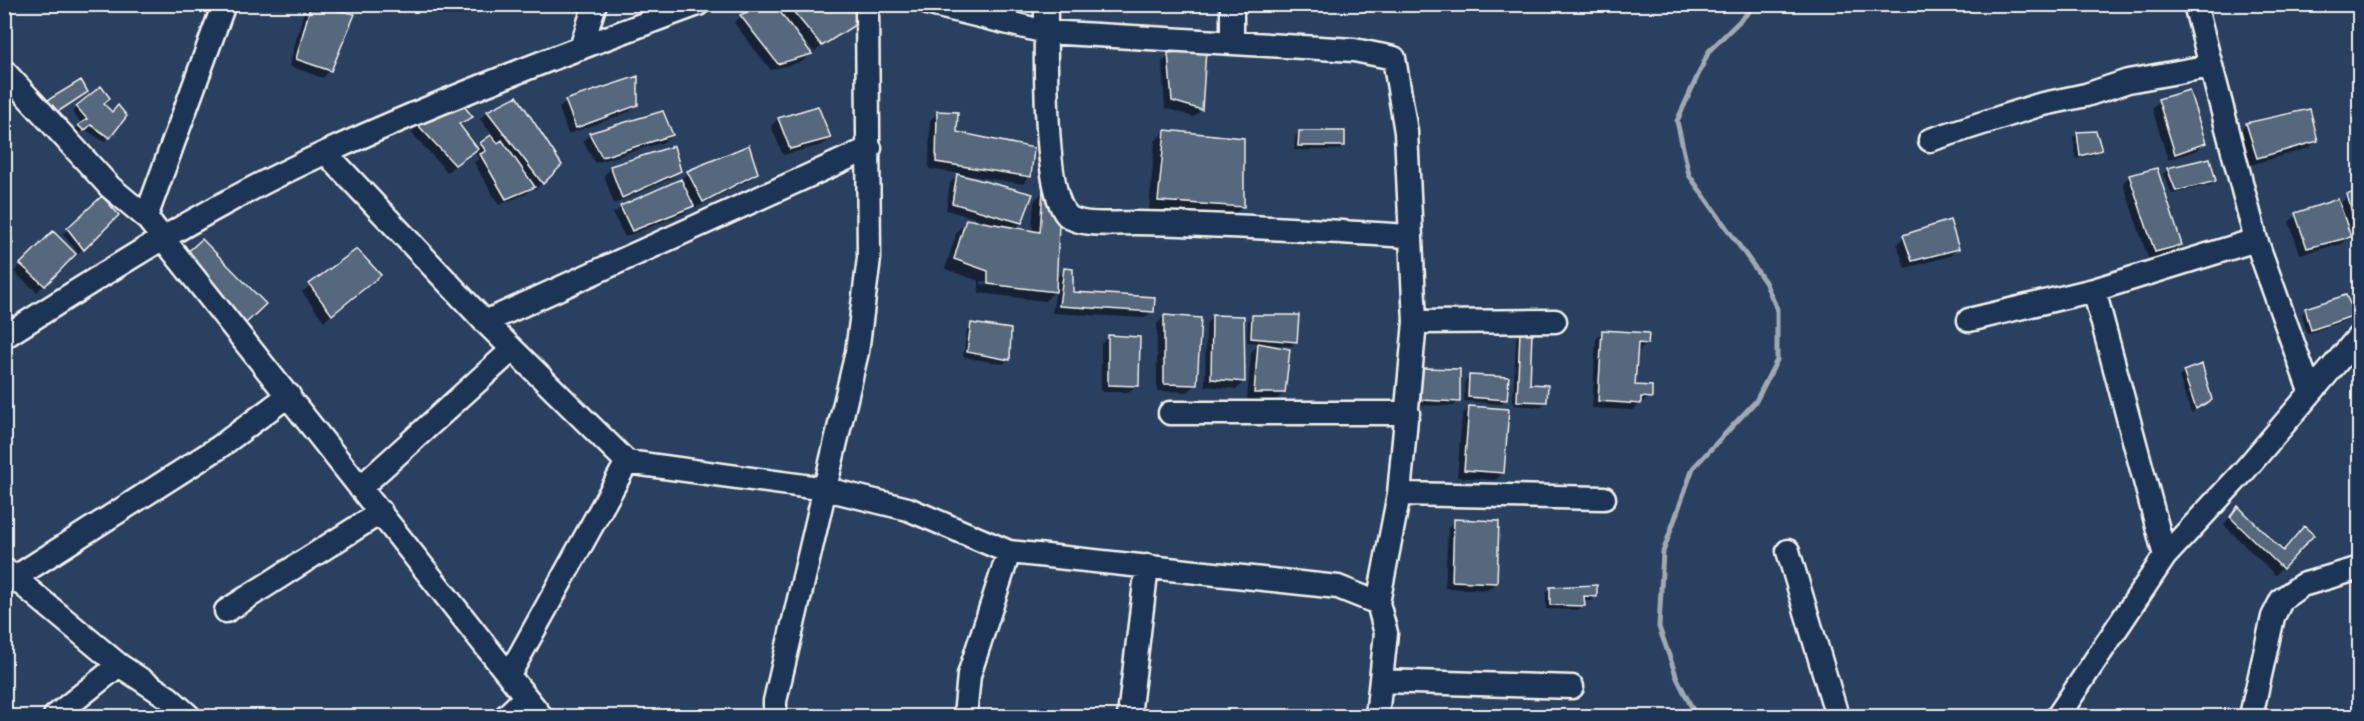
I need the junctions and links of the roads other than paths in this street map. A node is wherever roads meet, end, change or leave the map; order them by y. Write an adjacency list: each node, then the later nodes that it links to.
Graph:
1 (224, 4): 17 (street)
2 (595, 4): 11 (street)
3 (698, 4): 11 (street)
4 (867, 4): 15 (street)
5 (930, 4): 9 (street)
6 (1046, 4): 9 (street)
7 (1232, 4): 10 (street)
8 (2195, 4): 12 (street)
9 (1046, 32): 10 (street); 18 (street)
10 (1232, 41): 18 (street)
11 (581, 48): 16 (street)
12 (2211, 66): 14 (street); 20 (street)
13 (4, 71): 17 (street)
14 (1930, 140)
15 (870, 148): 24 (street); 35 (street)
16 (326, 153): 19 (street); 24 (street)
17 (146, 217): 19 (street)
18 (1409, 236): 25 (street)
19 (161, 238): 27 (street); 30 (street)
20 (2256, 240): 21 (street); 29 (street)
21 (2094, 290): 22 (street); 41 (street)
22 (1969, 320)
23 (1555, 321): 25 (street)
24 (485, 322): 28 (street)
25 (1415, 322): 32 (street)
26 (2360, 335): 29 (street)
27 (4, 337)
28 (512, 350): 33 (street); 34 (street)
29 (2310, 391): 41 (street)
30 (289, 395): 34 (street); 44 (street)
31 (1170, 413): 32 (street)
32 (1408, 413): 36 (street)
33 (627, 462): 35 (street); 48 (street)
34 (360, 488): 38 (street)
35 (826, 489): 40 (street); 56 (street)
36 (1399, 494): 37 (street); 45 (street)
37 (1604, 498)
38 (381, 512): 46 (street); 48 (street)
39 (1788, 551): 60 (street)
40 (1009, 552): 42 (street); 57 (street)
41 (2165, 556): 61 (street)
42 (1147, 566): 45 (street); 58 (street)
43 (2360, 568): 62 (street)
44 (9, 574): 47 (street)
45 (1378, 603): 49 (street)
46 (226, 611)
47 (119, 664): 52 (street); 53 (street)
48 (509, 675): 51 (street)
49 (1382, 681): 50 (street); 59 (street)
50 (1572, 687)
51 (526, 697): 54 (street); 55 (street)
52 (55, 717)
53 (189, 717)
54 (506, 717)
55 (541, 717)
56 (775, 717)
57 (965, 717)
58 (1129, 717)
59 (1377, 717)
60 (1837, 717)
61 (2058, 717)
62 (2251, 717)

